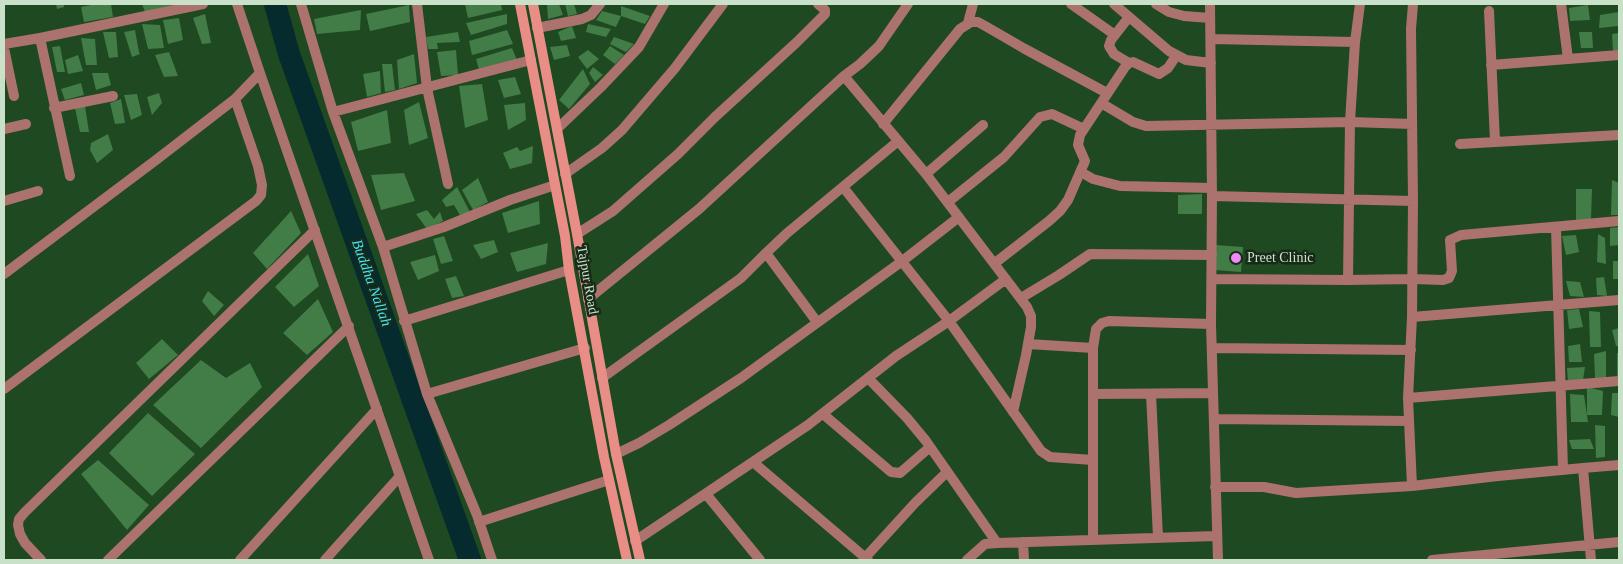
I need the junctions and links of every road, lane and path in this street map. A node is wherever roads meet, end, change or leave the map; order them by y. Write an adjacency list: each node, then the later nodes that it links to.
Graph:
1 (203, 4): 26 (street)
2 (237, 4): 39 (street)
3 (301, 4): 48 (street)
4 (417, 4): 41 (street)
5 (520, 4): 34 (main road, Tajpur Road)
6 (533, 4): 24 (main road, Tajpur Road)
7 (600, 4): 24 (street)
8 (664, 4): 56 (street)
9 (723, 4): 63 (street)
10 (818, 4): 79 (street)
11 (908, 4): 40 (street)
12 (973, 4): 23 (street)
13 (1071, 4): 25 (street)
14 (1114, 4): 21 (street)
15 (1156, 4): 22 (street)
16 (1210, 4): 22 (street)
17 (1360, 4): 28 (street)
18 (1413, 4): 54 (street)
19 (1561, 4): 33 (street)
20 (1489, 11): 38 (street)
21 (1129, 17): 25 (street); 32 (street)
22 (1210, 18): 27 (street)
23 (968, 23): 42 (street); 51 (street)
24 (537, 28): 56 (main road, Tajpur Road)
25 (1115, 35): 36 (street)
26 (40, 38): 29 (street); 47 (street)
27 (1211, 39): 28 (street); 37 (street)
28 (1355, 42): 49 (street)
29 (4, 44)
30 (4, 48): 35 (street)
31 (1619, 55): 33 (street)
32 (1176, 56): 36 (street); 37 (street)
33 (1568, 59): 38 (street)
34 (531, 60): 41 (street); 67 (main road, Tajpur Road)
35 (5, 61): 43 (street)
36 (1128, 63): 42 (street)
37 (1211, 63): 53 (street)
38 (1491, 65): 59 (street)
39 (260, 73): 45 (street); 78 (street)
40 (844, 76): 51 (street); 92 (street)
41 (427, 88): 48 (street); 66 (street)
42 (1107, 93): 46 (street)
43 (14, 96)
44 (113, 96): 47 (street)
45 (235, 99): 86 (street); 110 (street)
46 (1101, 103): 53 (street); 57 (street)
47 (54, 108): 65 (street)
48 (333, 112): 80 (street)
49 (1350, 122): 53 (street); 54 (street); 71 (street)
50 (26, 124): 55 (street)
51 (883, 124): 60 (street)
52 (984, 124): 64 (street)
53 (1212, 124): 70 (street)
54 (1412, 124): 73 (street)
55 (4, 129)
56 (557, 129): 63 (main road, Tajpur Road)
57 (1084, 129): 62 (street); 74 (street)
58 (1619, 135): 59 (street)
59 (1495, 141): 61 (street)
60 (898, 142): 64 (street); 68 (street)
61 (1460, 144)
62 (1081, 172): 70 (street); 84 (street)
63 (565, 174): 79 (main road, Tajpur Road)
64 (926, 174): 74 (street)
65 (70, 176)
66 (448, 184)
67 (555, 184): 80 (street); 85 (main road, Tajpur Road)
68 (843, 187): 81 (street); 83 (street)
69 (38, 191): 72 (street)
70 (1212, 192): 71 (street); 82 (street)
71 (1348, 199): 73 (street); 90 (street)
72 (4, 201)
73 (1413, 201): 89 (street)
74 (948, 202): 75 (street)
75 (959, 216): 83 (street); 84 (street)
76 (1619, 222): 77 (street)
77 (1556, 227): 89 (street); 94 (street)
78 (315, 230): 100 (street); 145 (street)
79 (577, 234): 92 (main road, Tajpur Road)
80 (383, 247): 96 (street)
81 (766, 252): 98 (street); 106 (street)
82 (1212, 255): 88 (street); 91 (street)
83 (902, 262): 97 (street); 98 (street)
84 (995, 263): 87 (street)
85 (569, 270): 96 (street); 102 (main road, Tajpur Road)
86 (4, 274)
87 (1006, 279): 91 (street); 97 (street)
88 (1212, 279): 90 (street); 99 (street)
89 (1412, 279): 90 (street); 95 (street)
90 (1348, 280)
91 (1021, 298): 101 (street)
92 (588, 299): 106 (main road, Tajpur Road)
93 (1619, 300): 94 (street)
94 (1558, 305): 95 (street); 109 (street)
95 (1412, 316): 105 (street)
96 (404, 321): 112 (street)
97 (949, 321): 107 (street); 117 (street)
98 (817, 322): 122 (street)
99 (1211, 324): 103 (street); 104 (street)
100 (349, 326): 116 (street); 146 (street)
101 (1028, 344): 103 (street); 117 (street)
102 (585, 348): 112 (street); 130 (main road, Tajpur Road)
103 (1093, 348): 113 (street)
104 (1212, 348): 105 (street); 111 (street)
105 (1411, 350): 115 (street)
106 (602, 378): 122 (main road, Tajpur Road)
107 (868, 378): 118 (street); 121 (street)
108 (1619, 381): 109 (street)
109 (1561, 386): 115 (street); 127 (street)
110 (4, 389)
111 (1213, 392): 114 (street); 119 (street)
112 (427, 394): 134 (street)
113 (1093, 394): 114 (street); 123 (street)
114 (1151, 394): 136 (street)
115 (1408, 398): 120 (street)
116 (377, 409): 129 (street); 147 (street)
117 (1013, 412): 123 (street)
118 (823, 414): 121 (street); 124 (street)
119 (1214, 419): 120 (street); 132 (street)
120 (1409, 421): 131 (street)
121 (930, 447): 128 (street)
122 (616, 454): 138 (main road, Tajpur Road)
123 (1093, 460): 137 (street)
124 (753, 462): 133 (street); 144 (street)
125 (1619, 465): 126 (street)
126 (1584, 468): 127 (street); 142 (street)
127 (1563, 470): 131 (street)
128 (947, 472): 141 (street); 144 (street)
129 (400, 476): 148 (street); 149 (street)
130 (609, 480): 134 (street); 151 (main road, Tajpur Road)
131 (1412, 486): 132 (street)
132 (1215, 487): 135 (street)
133 (706, 494): 138 (street); 153 (street)
134 (479, 522): 150 (street)
135 (1216, 536): 136 (street); 157 (street)
136 (1158, 537): 137 (street)
137 (1093, 539): 139 (street)
138 (635, 541): 152 (main road, Tajpur Road)
139 (1023, 542): 141 (street); 156 (street)
140 (1619, 542): 142 (street)
141 (998, 543): 143 (street)
142 (1589, 544): 158 (street); 159 (street)
143 (980, 548): 154 (street); 155 (street)
144 (866, 559)
145 (41, 560)
146 (108, 560)
147 (240, 560)
148 (325, 560)
149 (429, 560)
150 (492, 560)
151 (627, 560)
152 (640, 560)
153 (760, 560)
154 (966, 560)
155 (979, 560)
156 (1024, 560)
157 (1218, 560)
158 (1432, 560)
159 (1591, 560)

